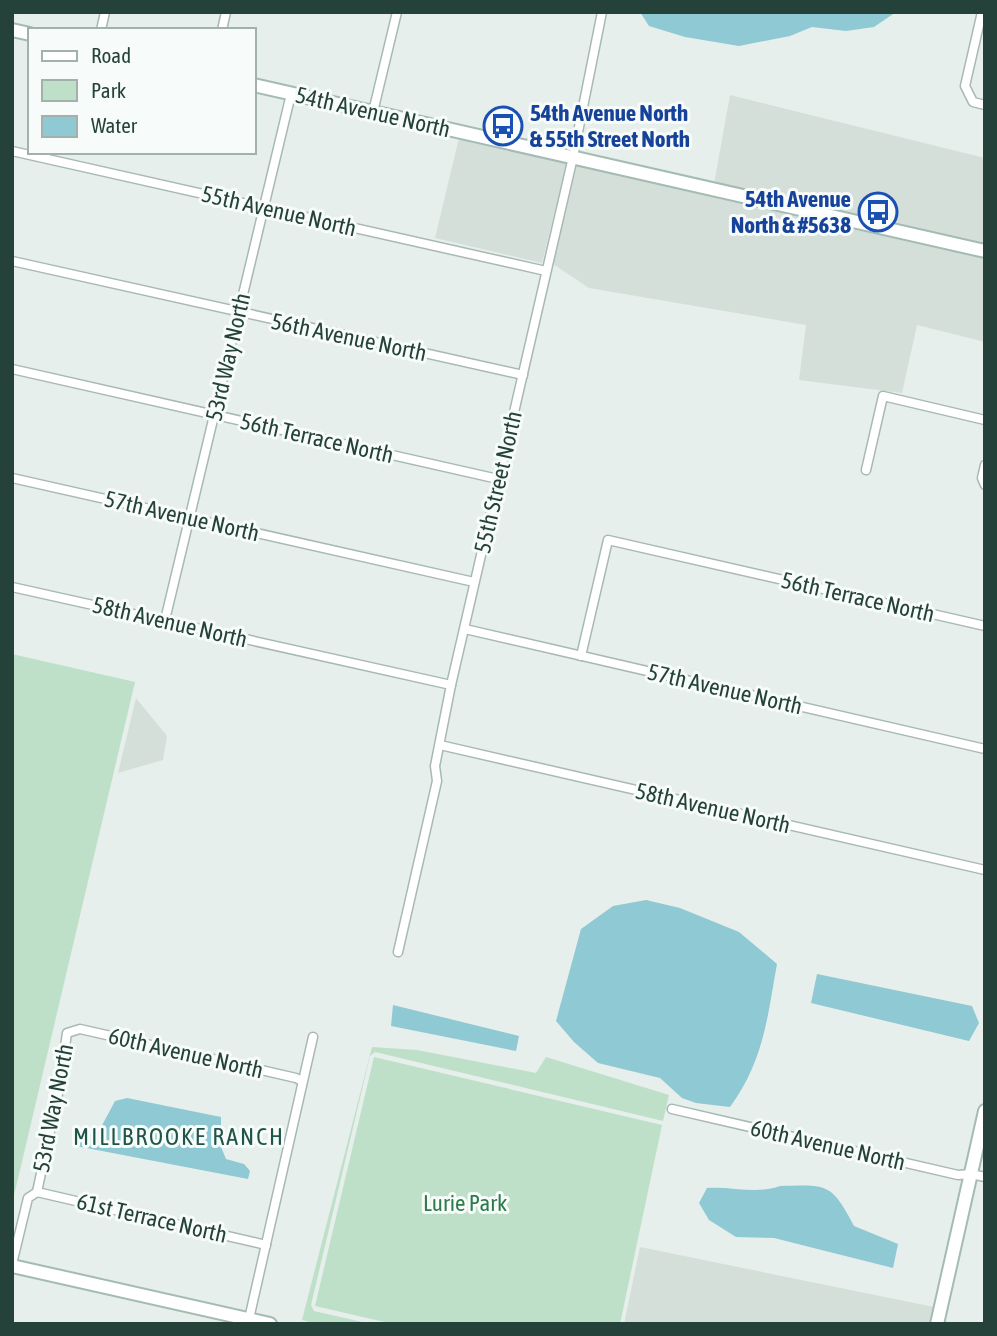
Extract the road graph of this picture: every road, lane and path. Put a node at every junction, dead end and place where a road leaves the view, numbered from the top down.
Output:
1 (397, 12) edge
2 (602, 12) edge
3 (982, 12) edge
4 (256, 85) edge
5 (291, 93) junction
6 (985, 105) edge
7 (373, 112) junction
8 (12, 151) edge
9 (573, 158) junction
10 (264, 208) junction
11 (985, 251) edge
12 (12, 261) edge
13 (546, 271) junction
14 (239, 313) junction
15 (12, 369) edge
16 (523, 375) junction
17 (215, 415) junction
18 (985, 420) edge
19 (985, 466) edge
20 (866, 470) dead end
21 (12, 478) edge
22 (498, 480) junction
23 (985, 485) edge
24 (189, 518) junction
25 (474, 582) junction
26 (12, 587) edge
27 (165, 620) junction
28 (985, 626) edge
29 (465, 629) junction
30 (581, 656) junction
31 (451, 685) junction
32 (440, 746) junction
33 (985, 749) edge
34 (985, 870) edge
35 (398, 952) dead end
36 (70, 1031) joint
37 (313, 1037) dead end
38 (302, 1082) junction
39 (672, 1109) dead end
40 (985, 1111) edge
41 (971, 1174) junction
42 (985, 1177) edge
43 (37, 1192) junction
44 (266, 1245) junction
45 (12, 1265) edge
46 (249, 1319) junction
47 (270, 1324) edge
48 (937, 1324) edge

1 - 7 street
2 - 9 street, 55th Street North
3 - 6 street
4 - 5 main road, 54th Avenue North
5 - 7 main road, 54th Avenue North
5 - 10 street, 53rd Way North
7 - 9 main road, 54th Avenue North
8 - 10 street, 55th Avenue North
9 - 11 main road, 54th Avenue North
9 - 13 street, 55th Street North
10 - 13 street, 55th Avenue North
10 - 14 street, 53rd Way North
12 - 14 street, 56th Avenue North
13 - 16 street, 55th Street North
14 - 16 street, 56th Avenue North
14 - 17 street, 53rd Way North
15 - 17 street, 56th Terrace North
16 - 22 street, 55th Street North
17 - 22 street, 56th Terrace North
17 - 24 street, 53rd Way North
18 - 20 street
19 - 23 street
21 - 24 street, 57th Avenue North
22 - 25 street, 55th Street North
24 - 25 street, 57th Avenue North
24 - 27 street, 53rd Way North
25 - 29 street, 55th Street North
26 - 27 street, 58th Avenue North
27 - 31 street, 58th Avenue North
28 - 30 street, 56th Terrace North
29 - 30 street, 57th Avenue North
29 - 31 street, 55th Street North
30 - 33 street, 57th Avenue North
31 - 32 street, 55th Street North
32 - 34 street, 58th Avenue North
32 - 35 street, 55th Street North
36 - 38 street, 60th Avenue North
36 - 43 street, 53rd Way North
37 - 38 street
38 - 44 street
39 - 41 street, 60th Avenue North
40 - 41 main road
41 - 42 street, 60th Avenue North
41 - 48 main road
43 - 44 street, 61st Terrace North
43 - 45 street, 53rd Way North
44 - 46 street
45 - 46 main road
46 - 47 main road

